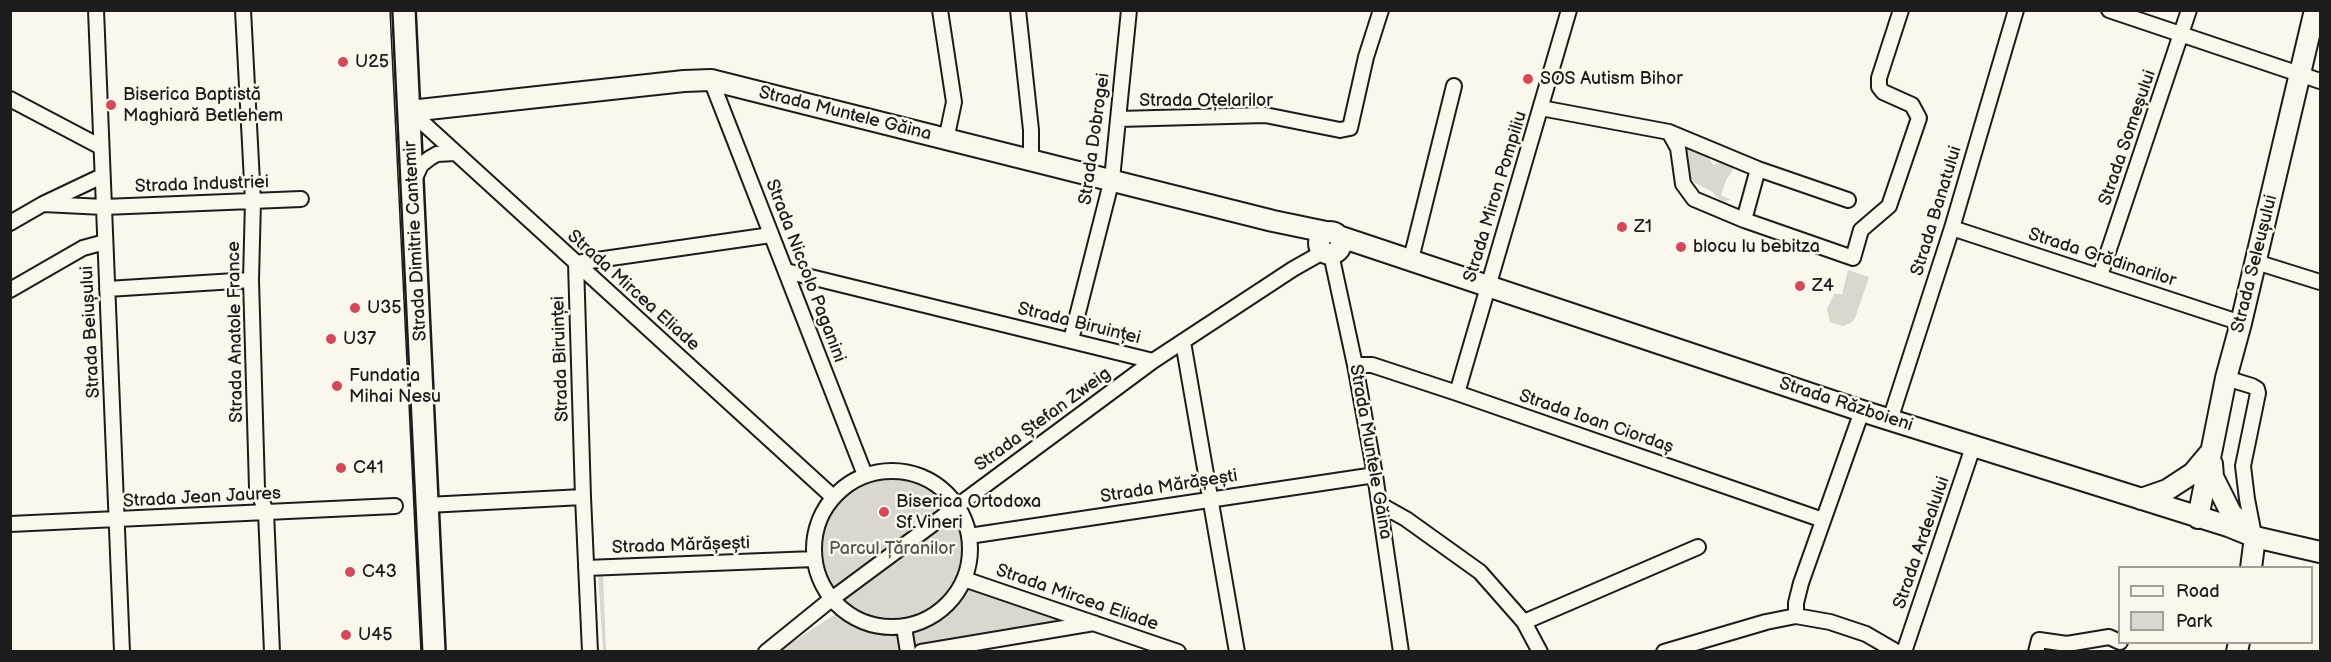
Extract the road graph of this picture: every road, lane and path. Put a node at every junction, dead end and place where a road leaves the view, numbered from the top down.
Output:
1 (96, 10) edge
2 (243, 10) edge
3 (404, 10) edge
4 (940, 10) edge
5 (1018, 10) edge
6 (1129, 10) edge
7 (1381, 10) edge
8 (1569, 10) edge
9 (2016, 10) edge
10 (2109, 10) edge
11 (2189, 10) edge
12 (2316, 10) edge
13 (1897, 11) edge
14 (2181, 36) junction
15 (2301, 76) junction
16 (711, 80) junction
17 (2320, 81) edge
18 (1454, 86) dead end
19 (10, 99) edge
20 (1541, 108) junction
21 (410, 111) junction
22 (1119, 119) junction
23 (1669, 132) junction
24 (946, 140) junction
25 (101, 147) junction
26 (455, 153) junction
27 (1031, 160) junction
28 (1758, 169) junction
29 (102, 176) junction
30 (1112, 179) junction
31 (413, 182) junction
32 (301, 199) dead end
33 (1848, 200) dead end
34 (253, 201) junction
35 (43, 204) junction
36 (104, 207) junction
37 (1744, 220) junction
38 (10, 223) edge
39 (1952, 228) junction
40 (771, 235) junction
41 (105, 242) junction
42 (1329, 245) junction
43 (1411, 259) junction
44 (2256, 262) junction
45 (576, 263) junction
46 (786, 271) junction
47 (2100, 276) junction
48 (251, 280) junction
49 (2320, 282) edge
50 (1488, 285) junction
51 (107, 289) junction
52 (10, 290) edge
53 (2241, 323) junction
54 (1071, 340) junction
55 (1183, 342) junction
56 (1152, 362) junction
57 (1355, 365) junction
58 (2226, 378) junction
59 (1457, 393) junction
60 (1862, 411) junction
61 (1890, 420) junction
62 (1973, 447) junction
63 (2211, 452) junction
64 (865, 475) junction
65 (1375, 475) junction
66 (583, 497) junction
67 (833, 497) junction
68 (1211, 498) junction
69 (2141, 499) junction
70 (427, 505) junction
71 (1380, 505) junction
72 (395, 506) dead end
73 (957, 506) junction
74 (266, 512) junction
75 (2199, 518) junction
76 (118, 520) junction
77 (1823, 520) junction
78 (10, 524) edge
79 (969, 536) junction
80 (2255, 537) junction
81 (1698, 547) dead end
82 (2320, 552) edge
83 (814, 559) junction
84 (2251, 566) edge
85 (585, 568) junction
86 (964, 579) junction
87 (831, 599) junction
88 (1796, 616) junction
89 (1096, 622) junction
90 (1524, 622) junction
91 (904, 627) junction
92 (2118, 641) edge
93 (122, 651) edge
94 (272, 651) edge
95 (434, 651) edge
96 (590, 651) edge
97 (766, 651) edge
98 (908, 651) edge
99 (921, 651) edge
100 (1178, 651) edge
101 (1237, 651) edge
102 (1401, 651) edge
103 (1540, 651) edge
104 (1664, 651) edge
105 (1897, 651) edge
106 (1904, 651) edge
107 (2036, 651) edge

1 - 25 street, Strada Beiușului
2 - 34 street, Strada Anatole France
3 - 21 main road, Strada Dimitrie Cantemir
4 - 24 street
5 - 27 street
6 - 22 street, Strada Dobrogei
7 - 22 street, Strada Oțelarilor
8 - 20 street, Strada Miron Pompiliu
9 - 39 street, Strada Banatului
10 - 14 street
11 - 14 street, Strada Someșului
12 - 15 street, Strada Seleușului
13 - 37 street
14 - 15 street
14 - 47 street, Strada Someșului
15 - 17 street
15 - 44 street, Strada Seleușului
16 - 21 street, Strada Muntele Găina
16 - 24 street, Strada Muntele Găina
16 - 40 street, Strada Niccolo Paganini
18 - 43 street
19 - 25 street
20 - 23 street
20 - 50 street, Strada Miron Pompiliu
21 - 26 street, Strada Mircea Eliade
21 - 31 main road, Strada Dimitrie Cantemir
22 - 30 street, Strada Dobrogei
23 - 28 street
23 - 37 street
24 - 27 street, Strada Muntele Găina
25 - 29 street, Strada Beiușului
26 - 31 street
26 - 45 street, Strada Mircea Eliade
27 - 30 street, Strada Muntele Găina
28 - 33 street
28 - 37 street
29 - 35 street
29 - 36 street, Strada Beiușului
30 - 42 street, Strada Muntele Găina
30 - 54 street, Strada Dobrogei
31 - 70 main road, Strada Dimitrie Cantemir
32 - 34 street, Strada Industriei
34 - 36 street, Strada Industriei
34 - 48 street, Strada Anatole France
35 - 36 street, Strada Industriei
35 - 38 street
36 - 41 street, Strada Beiușului
39 - 47 street, Strada Grădinarilor
39 - 61 street, Strada Banatului
40 - 45 street
40 - 46 street, Strada Niccolo Paganini
41 - 51 street, Strada Beiușului
41 - 52 street
42 - 43 street, Strada Războieni
42 - 55 street, Strada Ștefan Zweig
42 - 57 street, Strada Muntele Găina
43 - 50 street, Strada Războieni
44 - 49 street
44 - 53 street, Strada Seleușului
45 - 66 street, Strada Biruinței
45 - 67 street, Strada Mircea Eliade
46 - 54 street, Strada Biruinței
46 - 64 street, Strada Niccolo Paganini
47 - 53 street, Strada Grădinarilor
48 - 51 street
48 - 74 street, Strada Anatole France
50 - 59 street, Strada Miron Pompiliu
50 - 60 street, Strada Războieni
51 - 76 street, Strada Beiușului
53 - 58 street, Strada Seleușului
54 - 56 street, Strada Biruinței
55 - 56 street, Strada Ștefan Zweig
55 - 68 street
56 - 73 street, Strada Ștefan Zweig
57 - 59 street, Strada Ioan Ciordaș
57 - 65 street, Strada Muntele Găina
58 - 63 street, Strada Seleușului
58 - 80 street
59 - 77 street, Strada Ioan Ciordaș
60 - 61 street, Strada Războieni
60 - 77 street
61 - 62 street, Strada Războieni
62 - 69 street, Strada Războieni
62 - 106 street, Strada Ardealului
63 - 69 street
63 - 75 street, Strada Seleușului
63 - 80 street
64 - 67 street
64 - 73 street
65 - 68 street, Strada Mărășești
65 - 71 street, Strada Muntele Găina
66 - 70 street
66 - 85 street, Strada Biruinței
67 - 83 street
68 - 79 street, Strada Mărășești
68 - 101 street
69 - 75 street, Strada Războieni
70 - 95 main road, Strada Dimitrie Cantemir
71 - 90 street
71 - 102 street, Strada Muntele Găina
72 - 74 street, Strada Jean Jaures
73 - 79 street
73 - 87 street, Strada Ștefan Zweig
74 - 76 street, Strada Jean Jaures
74 - 94 street, Strada Anatole France
75 - 80 street, Strada Războieni
76 - 78 street, Strada Jean Jaures
76 - 93 street, Strada Beiușului
77 - 88 street
79 - 86 street
80 - 82 street, Strada Războieni
80 - 84 street
81 - 90 street
83 - 85 street, Strada Mărășești
83 - 87 street
85 - 96 street, Strada Biruinței
86 - 89 street, Strada Mircea Eliade
86 - 91 street
87 - 91 street
87 - 97 street, Strada Ștefan Zweig
88 - 104 street
88 - 105 street
89 - 99 street
89 - 100 street, Strada Mircea Eliade
90 - 103 street
91 - 98 street
92 - 107 street

